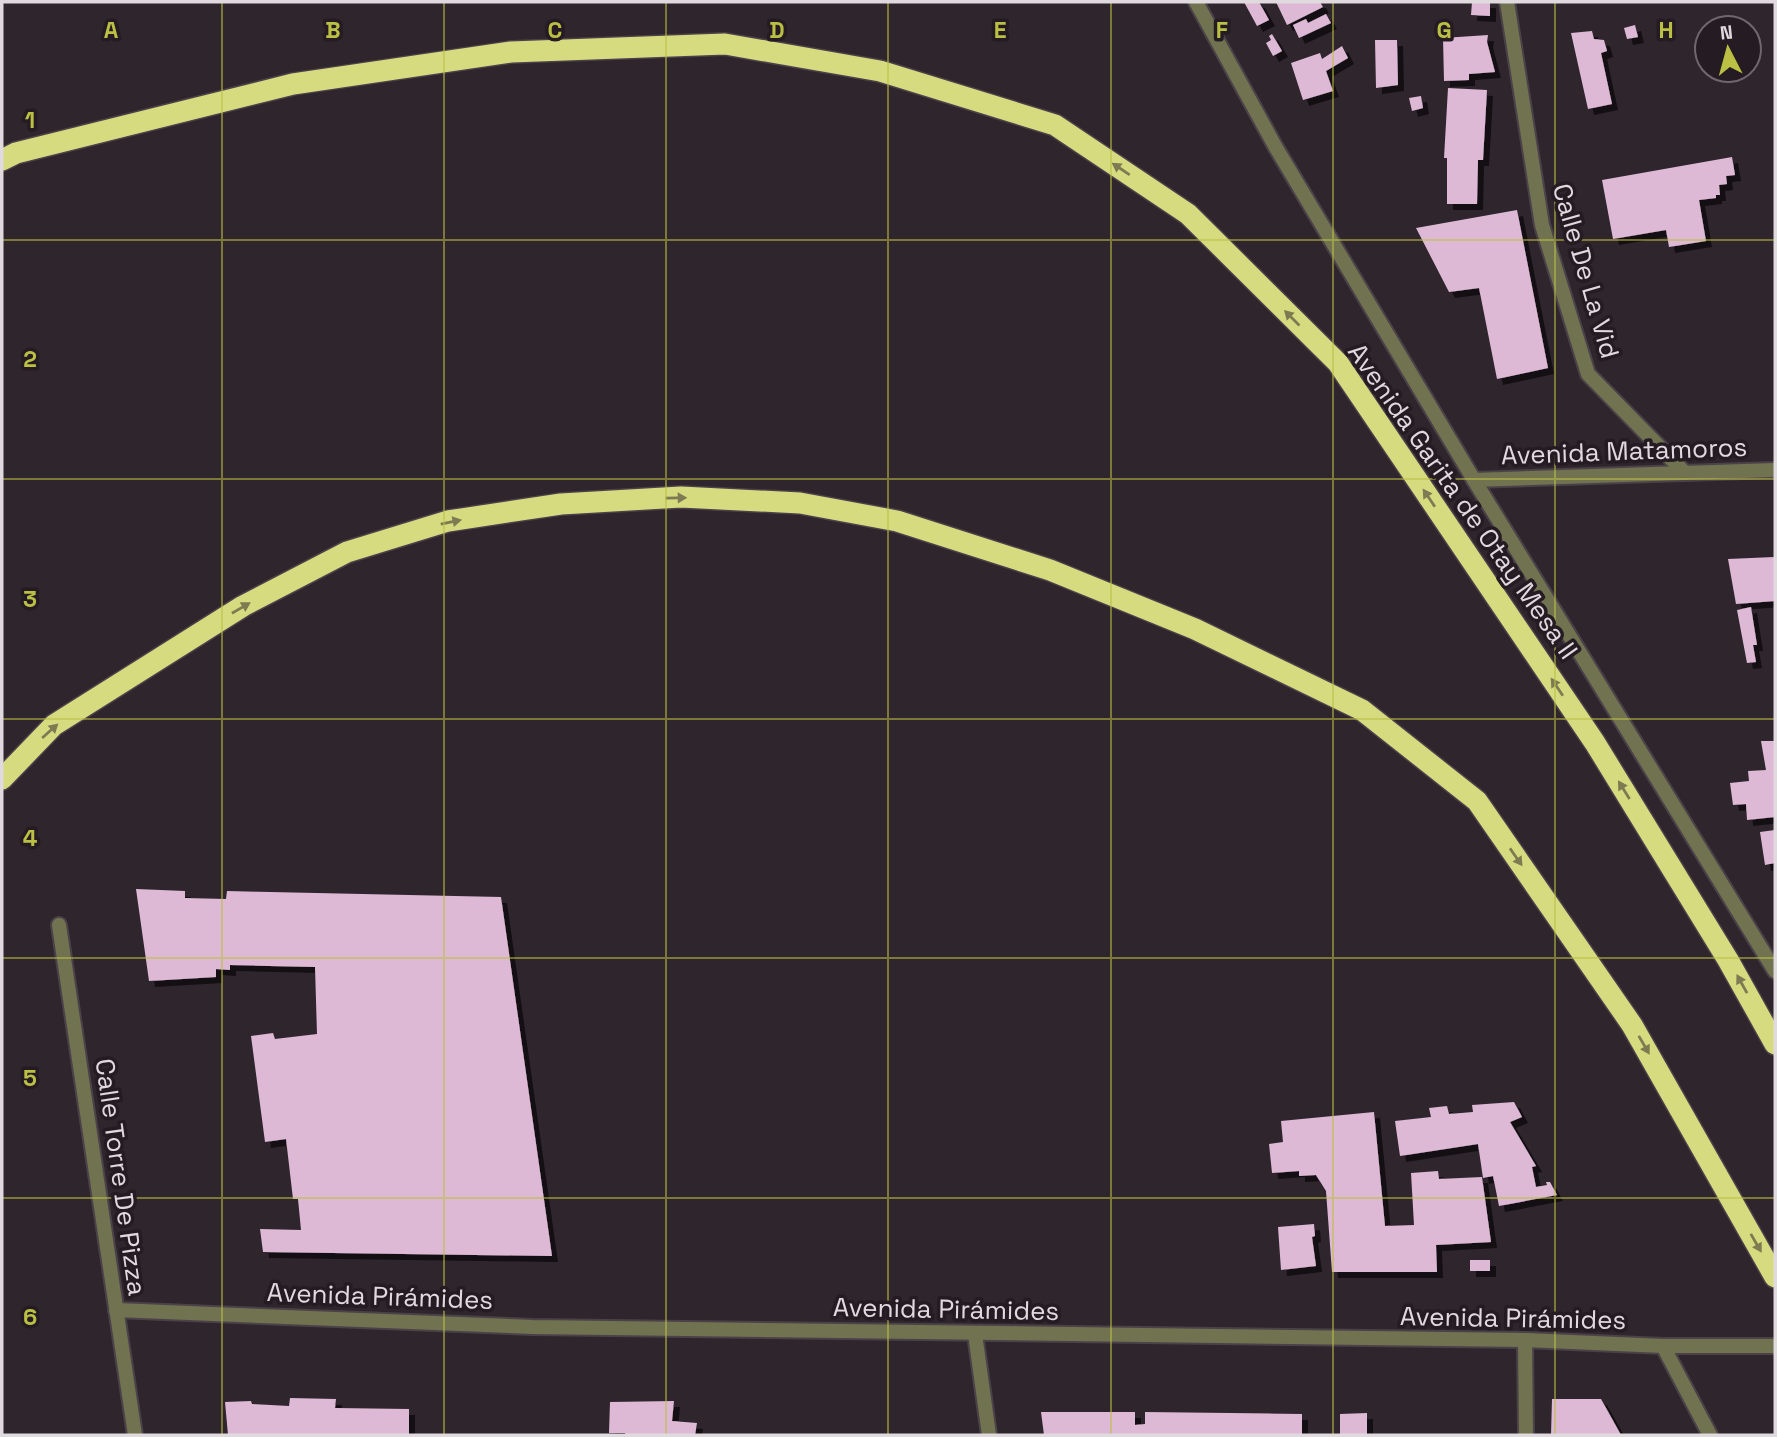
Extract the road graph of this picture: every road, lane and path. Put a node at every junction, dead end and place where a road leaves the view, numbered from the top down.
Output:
1 (1196, 2) edge
2 (1507, 2) edge
3 (2, 160) edge
4 (1775, 470) edge
5 (1685, 473) junction
6 (1474, 480) junction
7 (2, 779) edge
8 (59, 925) dead end
9 (1775, 971) edge
10 (1775, 1044) edge
11 (1775, 1277) edge
12 (116, 1310) junction
13 (975, 1334) junction
14 (1525, 1340) junction
15 (1663, 1346) junction
16 (1775, 1346) edge
17 (135, 1435) edge
18 (989, 1435) edge
19 (1526, 1435) edge
20 (1710, 1435) edge

1 - 6 street
2 - 5 street, Calle De La Vid
10 -> 3 highway, Avenida Garita de Otay Mesa II
4 - 5 street, Avenida Matamoros
5 - 6 street, Avenida Matamoros
6 - 9 street
7 -> 11 highway
8 - 12 street, Calle Torre De Pizza
12 - 13 street, Avenida Pirámides
12 - 17 street, Calle Torre De Pizza
13 - 14 street, Avenida Pirámides
13 - 18 street
14 - 15 street, Avenida Pirámides
14 - 19 street
15 - 16 street, Avenida Pirámides
15 - 20 street

